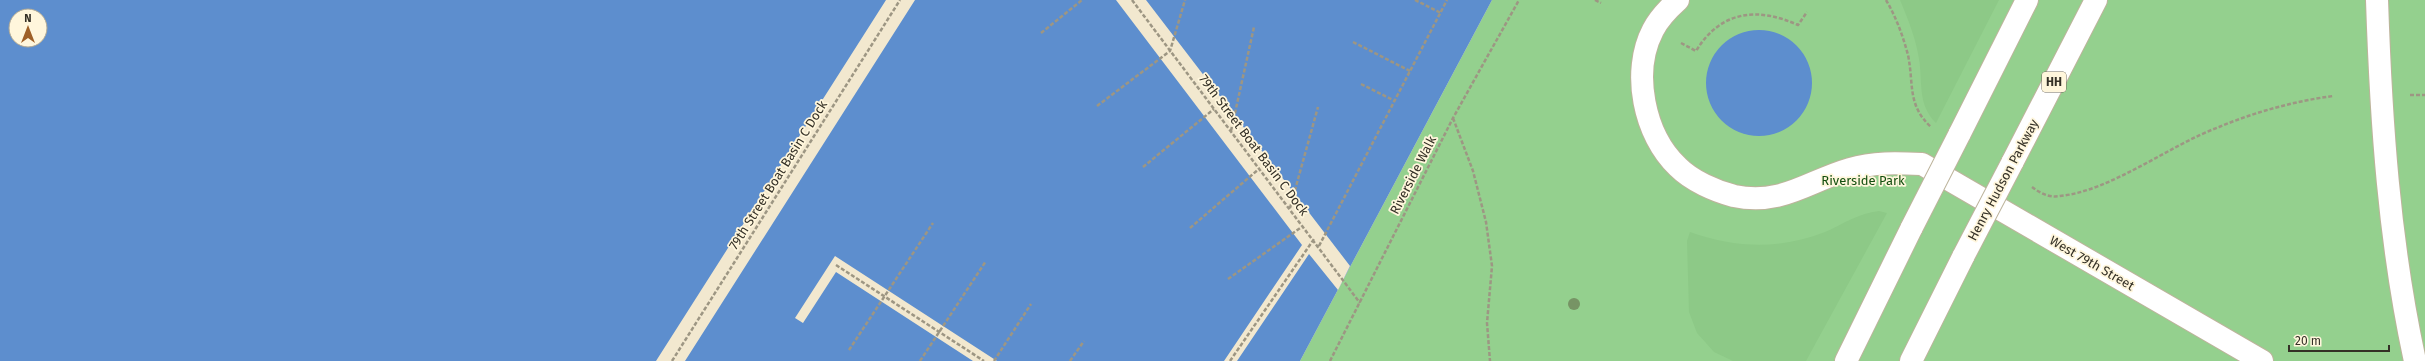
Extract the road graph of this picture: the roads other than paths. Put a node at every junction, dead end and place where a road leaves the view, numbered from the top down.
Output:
1 (1678, 0) edge
2 (2027, 0) edge
3 (2096, 0) edge
4 (2377, 0) edge
5 (1846, 361) edge
6 (1911, 361) edge
7 (2262, 361) edge
8 (2415, 361) edge

1 - 7 main road, West 79th Street
2 - 5 main road, bridge
3 - 6 main road, Henry Hudson Parkway / HH, bridge
4 - 8 main road

